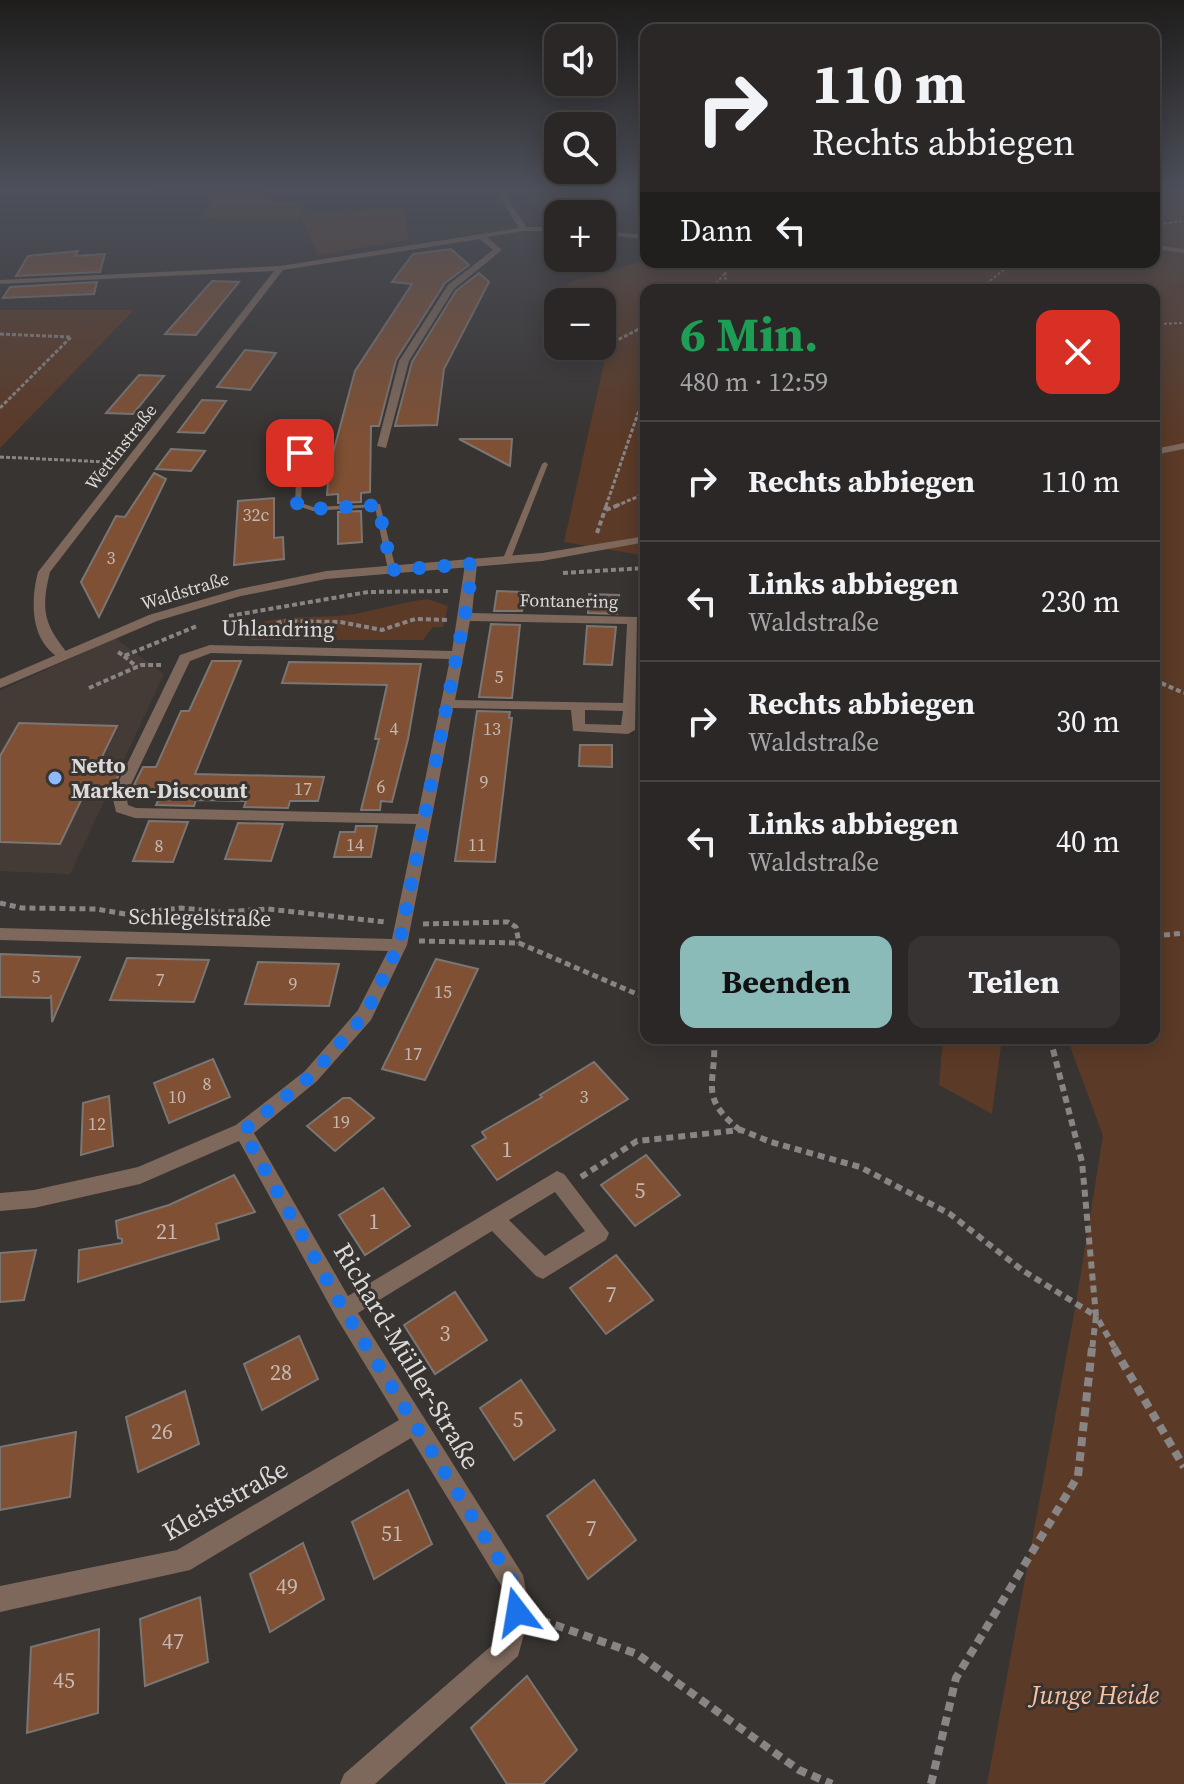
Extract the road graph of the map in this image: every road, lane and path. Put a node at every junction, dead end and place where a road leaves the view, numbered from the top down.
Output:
1 (195, 272) edge
2 (277, 272) edge
3 (470, 272) edge
4 (725, 273) joint
5 (0, 282) edge
6 (716, 284) edge
7 (726, 284) edge
8 (1184, 323) edge
9 (1160, 324) edge
10 (640, 328) edge
11 (0, 334) edge
12 (616, 344) edge
13 (0, 408) edge
14 (640, 408) edge
15 (382, 446) dead end
16 (1184, 446) edge
17 (1160, 451) edge
18 (300, 453) dead end
19 (0, 457) edge
20 (128, 463) junction
21 (545, 464) dead end
22 (640, 496) edge
23 (606, 510) junction
24 (640, 540) edge
25 (593, 548) junction
26 (506, 561) junction
27 (471, 564) junction
28 (640, 568) edge
29 (392, 570) junction
30 (556, 574) dead end
31 (469, 594) junction
32 (465, 617) junction
33 (215, 619) dead end
34 (203, 624) dead end
35 (110, 645) dead end
36 (210, 649) junction
37 (457, 655) junction
38 (64, 656) junction
39 (124, 656) junction
40 (162, 665) dead end
41 (137, 667) junction
42 (1160, 683) edge
43 (0, 684) edge
44 (89, 688) dead end
45 (1184, 693) edge
46 (446, 704) junction
47 (578, 706) junction
48 (630, 707) junction
49 (425, 819) junction
50 (0, 903) edge
51 (403, 922) junction
52 (1184, 933) edge
53 (0, 934) edge
54 (1160, 935) edge
55 (519, 943) junction
56 (399, 945) junction
57 (640, 995) edge
58 (715, 1044) edge
59 (1052, 1044) edge
60 (741, 1130) junction
61 (243, 1131) junction
62 (563, 1188) junction
63 (0, 1202) edge
64 (494, 1219) junction
65 (344, 1310) junction
66 (1096, 1316) junction
67 (415, 1423) junction
68 (1184, 1467) edge
69 (0, 1599) edge
70 (517, 1612) junction
71 (354, 1784) edge
72 (832, 1784) edge
73 (931, 1784) edge

1 - 5 street
2 - 20 street, Wettinstraße
3 - 15 street
4 - 6 path
4 - 7 path
8 - 9 path
10 - 12 path
11 - 13 path
14 - 23 path
16 - 17 street
18 - 29 lane
19 - 20 path
20 - 38 street, Wettinstraße
21 - 26 lane
22 - 23 path
23 - 25 path
24 - 25 street, Waldstraße
25 - 26 street, Waldstraße
26 - 27 street, Waldstraße
27 - 29 street, Waldstraße
27 - 31 street
28 - 30 path
29 - 38 street, Waldstraße
31 - 32 street
31 - 33 path
32 - 36 path
32 - 37 street
32 - 48 street, Fontanering
34 - 39 path
35 - 39 path
36 - 37 street, Uhlandring
36 - 49 street, Uhlandring
37 - 46 street
38 - 43 street, Waldstraße
39 - 41 path
40 - 41 path
41 - 44 path
42 - 45 path
46 - 47 street
46 - 49 street
47 - 48 street
47 - 48 street
49 - 51 street
50 - 51 path
51 - 55 path
51 - 56 street
52 - 54 path
53 - 56 street, Schlegelstraße
55 - 56 path
55 - 57 path
56 - 61 street
58 - 60 path
59 - 66 path
60 - 62 path
60 - 66 path
61 - 63 street
61 - 65 street, Richard-Müller-Straße
62 - 64 street
62 - 64 street
64 - 65 street
65 - 67 street, Richard-Müller-Straße
66 - 68 path
66 - 73 path
67 - 69 street, Kleiststraße
67 - 70 street, Richard-Müller-Straße
70 - 71 street
70 - 72 path

